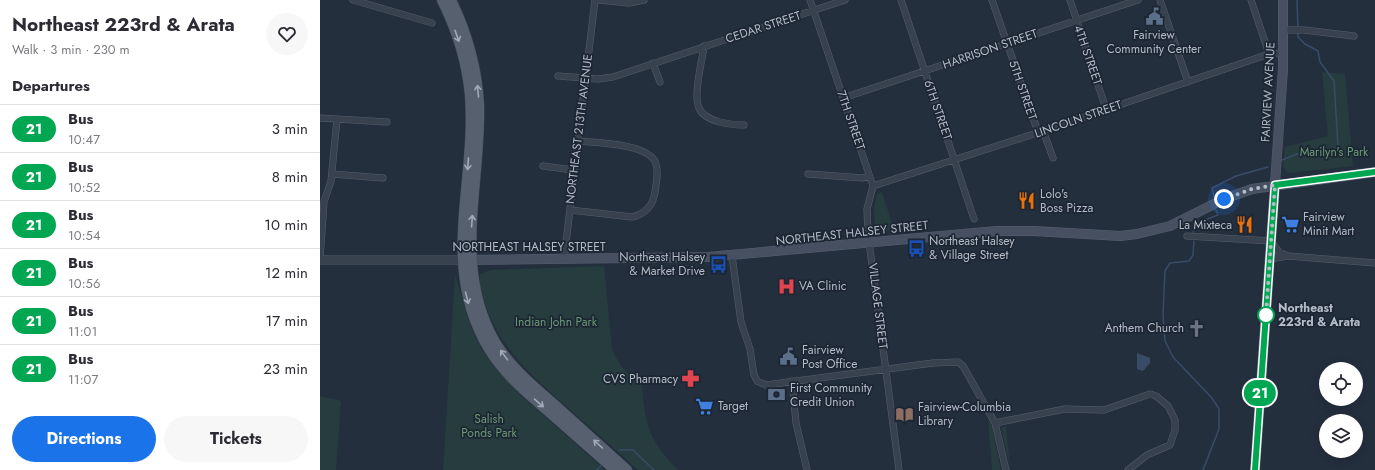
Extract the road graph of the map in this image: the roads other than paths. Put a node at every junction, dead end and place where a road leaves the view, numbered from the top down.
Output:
1 (353, 0) edge
2 (442, 0) edge
3 (451, 0) edge
4 (594, 0) edge
5 (599, 0) edge
6 (644, 0) edge
7 (810, 0) edge
8 (845, 0) edge
9 (901, 0) edge
10 (992, 0) edge
11 (1070, 0) edge
12 (1138, 0) edge
13 (1160, 0) edge
14 (1251, 0) edge
15 (1283, 0) edge
16 (814, 11) junction
17 (1076, 20) junction
18 (432, 23) dead end
19 (1283, 30) junction
20 (1354, 36) dead end
21 (1006, 44) junction
22 (704, 46) junction
23 (1284, 53) junction
24 (1269, 54) junction
25 (653, 63) junction
26 (925, 71) junction
27 (558, 76) dead end
28 (584, 79) junction
29 (660, 82) dead end
30 (1188, 82) junction
31 (843, 98) junction
32 (1106, 109) junction
33 (320, 118) edge
34 (337, 119) junction
35 (387, 122) dead end
36 (744, 125) dead end
37 (1040, 132) junction
38 (576, 141) junction
39 (1053, 158) dead end
40 (955, 159) junction
41 (543, 166) dead end
42 (573, 170) junction
43 (1375, 172) edge
44 (332, 174) junction
45 (808, 174) dead end
46 (869, 176) junction
47 (383, 178) dead end
48 (1275, 185) junction
49 (872, 186) junction
50 (570, 210) junction
51 (974, 220) dead end
52 (1187, 236) dead end
53 (1271, 241) junction
54 (870, 243) junction
55 (732, 256) junction
56 (1288, 256) junction
57 (320, 259) edge
58 (564, 259) junction
59 (1270, 259) junction
60 (466, 260) junction
61 (1375, 263) edge
62 (886, 369) junction
63 (792, 381) junction
64 (995, 423) junction
65 (614, 470) edge
66 (627, 470) edge
67 (807, 470) edge
68 (899, 470) edge
69 (1006, 470) edge
70 (1128, 470) edge
71 (1255, 470) edge

1 - 18 street
2 -> 60 main road
60 -> 3 main road
4 - 28 street, NORTHEAST 213TH AVENUE
5 - 6 street
7 - 16 street, 7TH STREET
8 - 16 street, CEDAR STREET
9 - 26 street, 6TH STREET
10 - 21 street, 5TH STREET
11 - 17 street, 4TH STREET
12 - 17 street, HARRISON STREET
13 - 30 street
14 - 24 street
15 - 19 main road, FAIRVIEW AVENUE
16 - 22 street, CEDAR STREET
16 - 31 street, 7TH STREET
17 - 21 street, HARRISON STREET
17 - 32 street, 4TH STREET
19 - 20 street
19 - 23 main road, FAIRVIEW AVENUE
21 - 26 street, HARRISON STREET
21 - 37 street, 5TH STREET
22 - 25 street, CEDAR STREET
22 - 36 street
23 - 24 street, LINCOLN STREET
23 - 48 main road, FAIRVIEW AVENUE
24 - 30 street, LINCOLN STREET
25 - 28 street, CEDAR STREET
25 - 29 street
26 - 31 street, HARRISON STREET
26 - 40 street, 6TH STREET
27 - 28 street, CEDAR STREET
28 - 38 street, NORTHEAST 213TH AVENUE
30 - 32 street, LINCOLN STREET
31 - 46 street, 7TH STREET
32 - 37 street, LINCOLN STREET
33 - 34 street
34 - 35 street
34 - 44 street
37 - 39 street, 5TH STREET
37 - 40 street, LINCOLN STREET
38 - 42 street, NORTHEAST 213TH AVENUE
38 - 50 street
40 - 49 street, LINCOLN STREET
40 - 51 street, 6TH STREET
41 - 42 street
42 - 50 street, NORTHEAST 213TH AVENUE
43 - 48 main road, NORTHEAST HALSEY STREET
44 - 47 street
44 - 57 street
45 - 46 street
46 - 49 street, 7TH STREET
48 - 53 main road, FAIRVIEW AVENUE
48 - 54 main road, NORTHEAST HALSEY STREET
49 - 54 street, 7TH STREET
50 - 58 street, NORTHEAST 213TH AVENUE
52 - 53 street
53 - 56 street
53 - 59 main road, FAIRVIEW AVENUE
54 - 55 main road, NORTHEAST HALSEY STREET
54 - 62 street, VILLAGE STREET
55 - 58 main road, NORTHEAST HALSEY STREET
55 - 63 street
56 - 59 street
56 - 61 street
57 - 60 street, NORTHEAST HALSEY STREET
58 - 60 main road, NORTHEAST HALSEY STREET
59 - 71 main road, FAIRVIEW AVENUE
60 -> 65 main road
66 -> 60 main road
62 - 63 street
62 - 64 street
62 - 68 street, VILLAGE STREET
63 - 67 street
64 - 69 street
64 - 70 street

